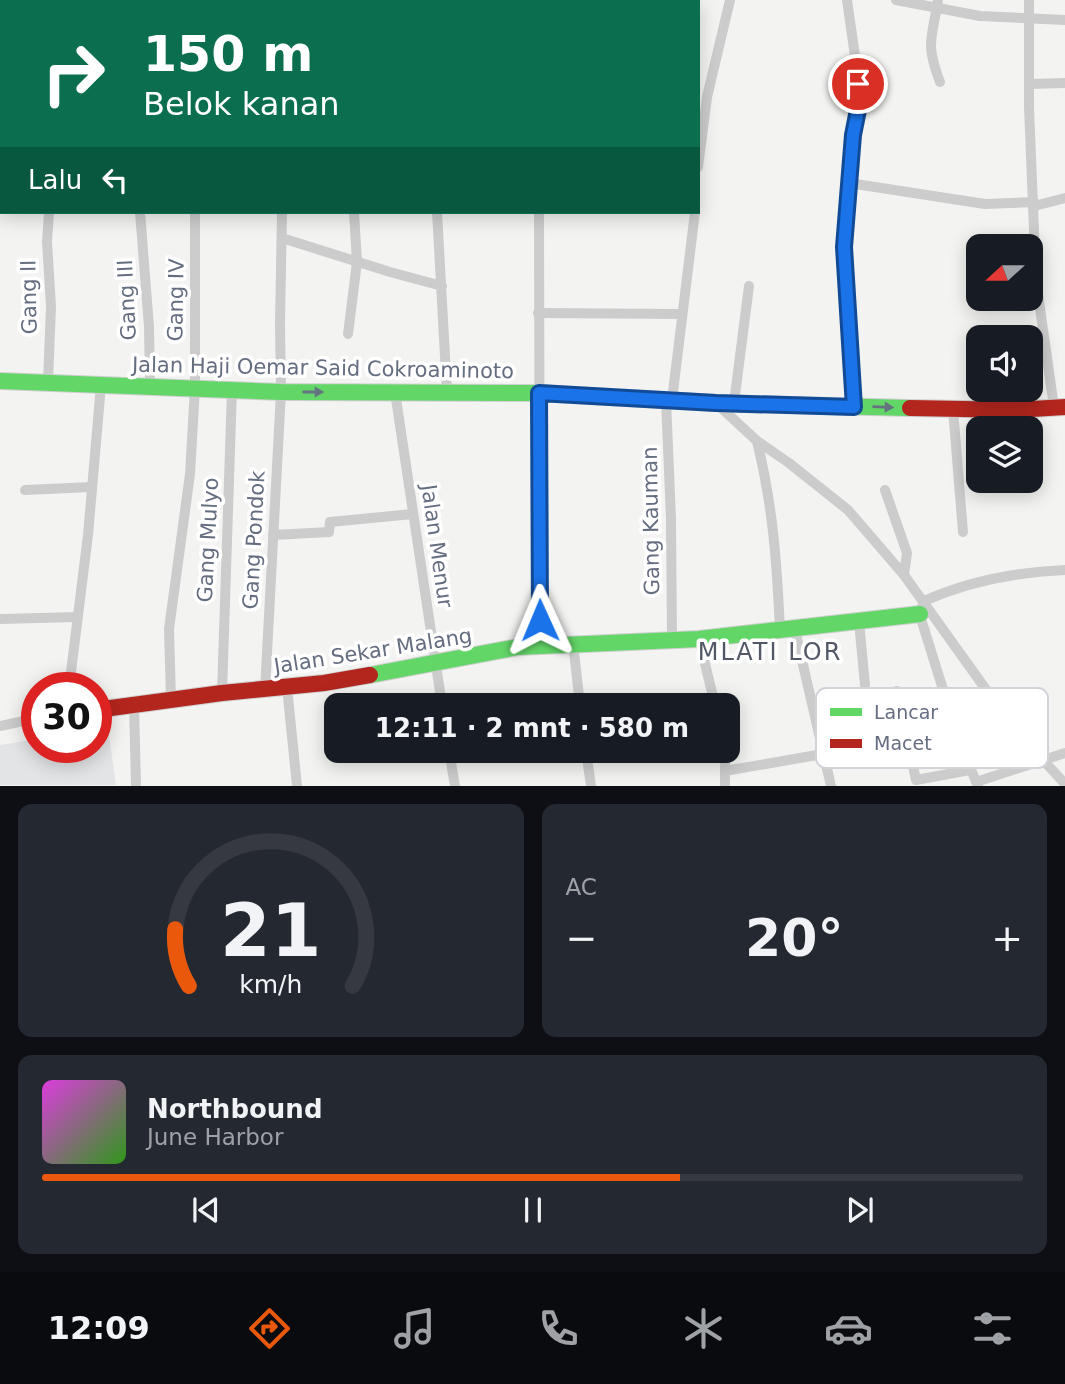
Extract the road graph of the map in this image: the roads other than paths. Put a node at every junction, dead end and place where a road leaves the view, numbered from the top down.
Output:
1 (730, 0) edge
2 (847, 0) edge
3 (896, 0) edge
4 (1029, 0) edge
5 (937, 4) edge
6 (1029, 18) junction
7 (1065, 20) edge
8 (940, 82) dead end
9 (1065, 83) edge
10 (1029, 84) junction
11 (700, 151) edge
12 (849, 183) junction
13 (1065, 198) edge
14 (1034, 204) junction
15 (49, 214) edge
16 (140, 214) edge
17 (195, 214) edge
18 (282, 214) edge
19 (354, 214) edge
20 (437, 214) edge
21 (539, 214) edge
22 (695, 214) edge
23 (282, 238) junction
24 (357, 262) junction
25 (442, 286) junction
26 (749, 286) dead end
27 (538, 313) junction
28 (681, 314) junction
29 (348, 334) dead end
30 (0, 381) edge
31 (48, 382) junction
32 (101, 385) junction
33 (150, 386) junction
34 (195, 388) junction
35 (232, 389) junction
36 (281, 392) junction
37 (395, 392) junction
38 (447, 392) junction
39 (539, 393) junction
40 (669, 400) junction
41 (716, 403) junction
42 (734, 403) junction
43 (854, 407) junction
44 (1059, 407) edge
45 (953, 409) junction
46 (757, 441) junction
47 (92, 487) junction
48 (25, 490) dead end
49 (885, 490) dead end
50 (413, 514) junction
51 (963, 531) dead end
52 (273, 535) junction
53 (1065, 570) edge
54 (904, 575) junction
55 (922, 607) junction
56 (77, 617) junction
57 (0, 619) edge
58 (859, 622) junction
59 (788, 630) junction
60 (699, 639) junction
61 (672, 641) junction
62 (573, 643) junction
63 (540, 645) junction
64 (435, 664) junction
65 (71, 672) edge
66 (865, 685) dead end
67 (287, 687) junction
68 (946, 688) edge
69 (985, 688) edge
70 (265, 690) junction
71 (222, 693) junction
72 (440, 693) edge
73 (579, 693) edge
74 (712, 693) edge
75 (171, 700) junction
76 (134, 705) junction
77 (112, 708) edge
78 (21, 721) edge
79 (0, 726) edge
80 (816, 729) edge
81 (1065, 754) edge
82 (816, 755) edge
83 (1048, 760) edge
84 (451, 763) edge
85 (588, 763) edge
86 (725, 763) edge
87 (1048, 765) edge
88 (826, 768) edge
89 (911, 768) edge
90 (1024, 768) edge
91 (970, 770) joint
92 (725, 771) junction
93 (977, 784) edge
94 (1065, 784) edge
95 (455, 785) edge
96 (136, 786) edge
97 (296, 786) edge
98 (591, 786) edge
99 (725, 786) edge
100 (831, 786) edge

1 - 11 street
2 - 12 street
3 - 5 street
4 - 6 street
5 - 6 street
5 - 8 street
6 - 7 street
6 - 10 street
9 - 10 street
10 - 14 street
12 - 14 street
12 - 43 street
13 - 14 street
14 - 44 street
15 - 31 street, Gang II
16 - 33 street, Gang III
17 - 34 street, Gang IV
18 - 23 street, Gang Pondok
19 - 24 street
20 - 25 street
21 - 27 street
22 - 28 street, Gang Kauman
23 - 24 street
23 - 36 street, Gang Pondok
24 - 25 street
24 - 29 street
25 - 38 street
26 - 42 street
27 - 28 street
27 - 39 street
28 - 40 street, Gang Kauman
30 - 31 main road, Jalan Haji Oemar Said Cokroaminoto
31 - 32 main road, Jalan Haji Oemar Said Cokroaminoto
32 - 33 main road, Jalan Haji Oemar Said Cokroaminoto
32 - 47 street
33 - 34 main road, Jalan Haji Oemar Said Cokroaminoto
34 - 35 main road, Jalan Haji Oemar Said Cokroaminoto
34 - 75 street, Gang IV
35 - 36 main road, Jalan Haji Oemar Said Cokroaminoto
35 - 71 street, Gang Mulyo
36 -> 37 main road, Jalan Haji Oemar Said Cokroaminoto
36 - 52 street, Gang Pondok
37 - 38 main road, Jalan Haji Oemar Said Cokroaminoto
37 - 50 street, Jalan Menur
38 - 39 main road, Jalan Haji Oemar Said Cokroaminoto
39 - 40 main road, Jalan Haji Oemar Said Cokroaminoto
39 - 63 street
40 - 41 main road, Jalan Haji Oemar Said Cokroaminoto
40 - 61 street, Gang Kauman
41 - 42 main road, Jalan Haji Oemar Said Cokroaminoto
41 - 46 street
42 - 43 main road, Jalan Haji Oemar Said Cokroaminoto
43 -> 45 main road, Jalan Haji Oemar Said Cokroaminoto
44 - 45 main road, Jalan Haji Oemar Said Cokroaminoto
45 - 51 street
46 - 54 street
46 - 59 street
47 - 48 street
47 - 56 street
49 - 54 street
50 - 52 street
50 - 64 street, Jalan Menur
52 - 70 street, Gang Pondok
53 - 55 street
54 - 55 street
55 - 58 main road, Jalan Sekar Malang
55 - 68 street
55 - 69 street
56 - 57 street
56 - 65 street
58 - 59 main road, Jalan Sekar Malang
58 - 66 street
59 - 60 main road, Jalan Sekar Malang
59 - 80 street
60 - 61 main road, Jalan Sekar Malang
60 - 74 street
61 - 62 main road, Jalan Sekar Malang
62 - 63 main road, Jalan Sekar Malang
62 - 73 street
63 - 64 main road, Jalan Sekar Malang
64 - 67 main road, Jalan Sekar Malang
64 - 72 street, Jalan Menur
67 - 70 main road, Jalan Sekar Malang
67 - 97 street
70 - 71 main road, Jalan Sekar Malang
71 - 75 main road, Jalan Sekar Malang
75 - 76 main road, Jalan Sekar Malang
76 - 77 main road, Jalan Sekar Malang
76 - 96 street
78 - 79 street
81 - 83 street
82 - 92 street
84 - 95 street
85 - 98 street
86 - 92 street
87 - 94 street
88 - 100 street
89 - 91 street
90 - 93 street
91 - 93 street
92 - 99 street

